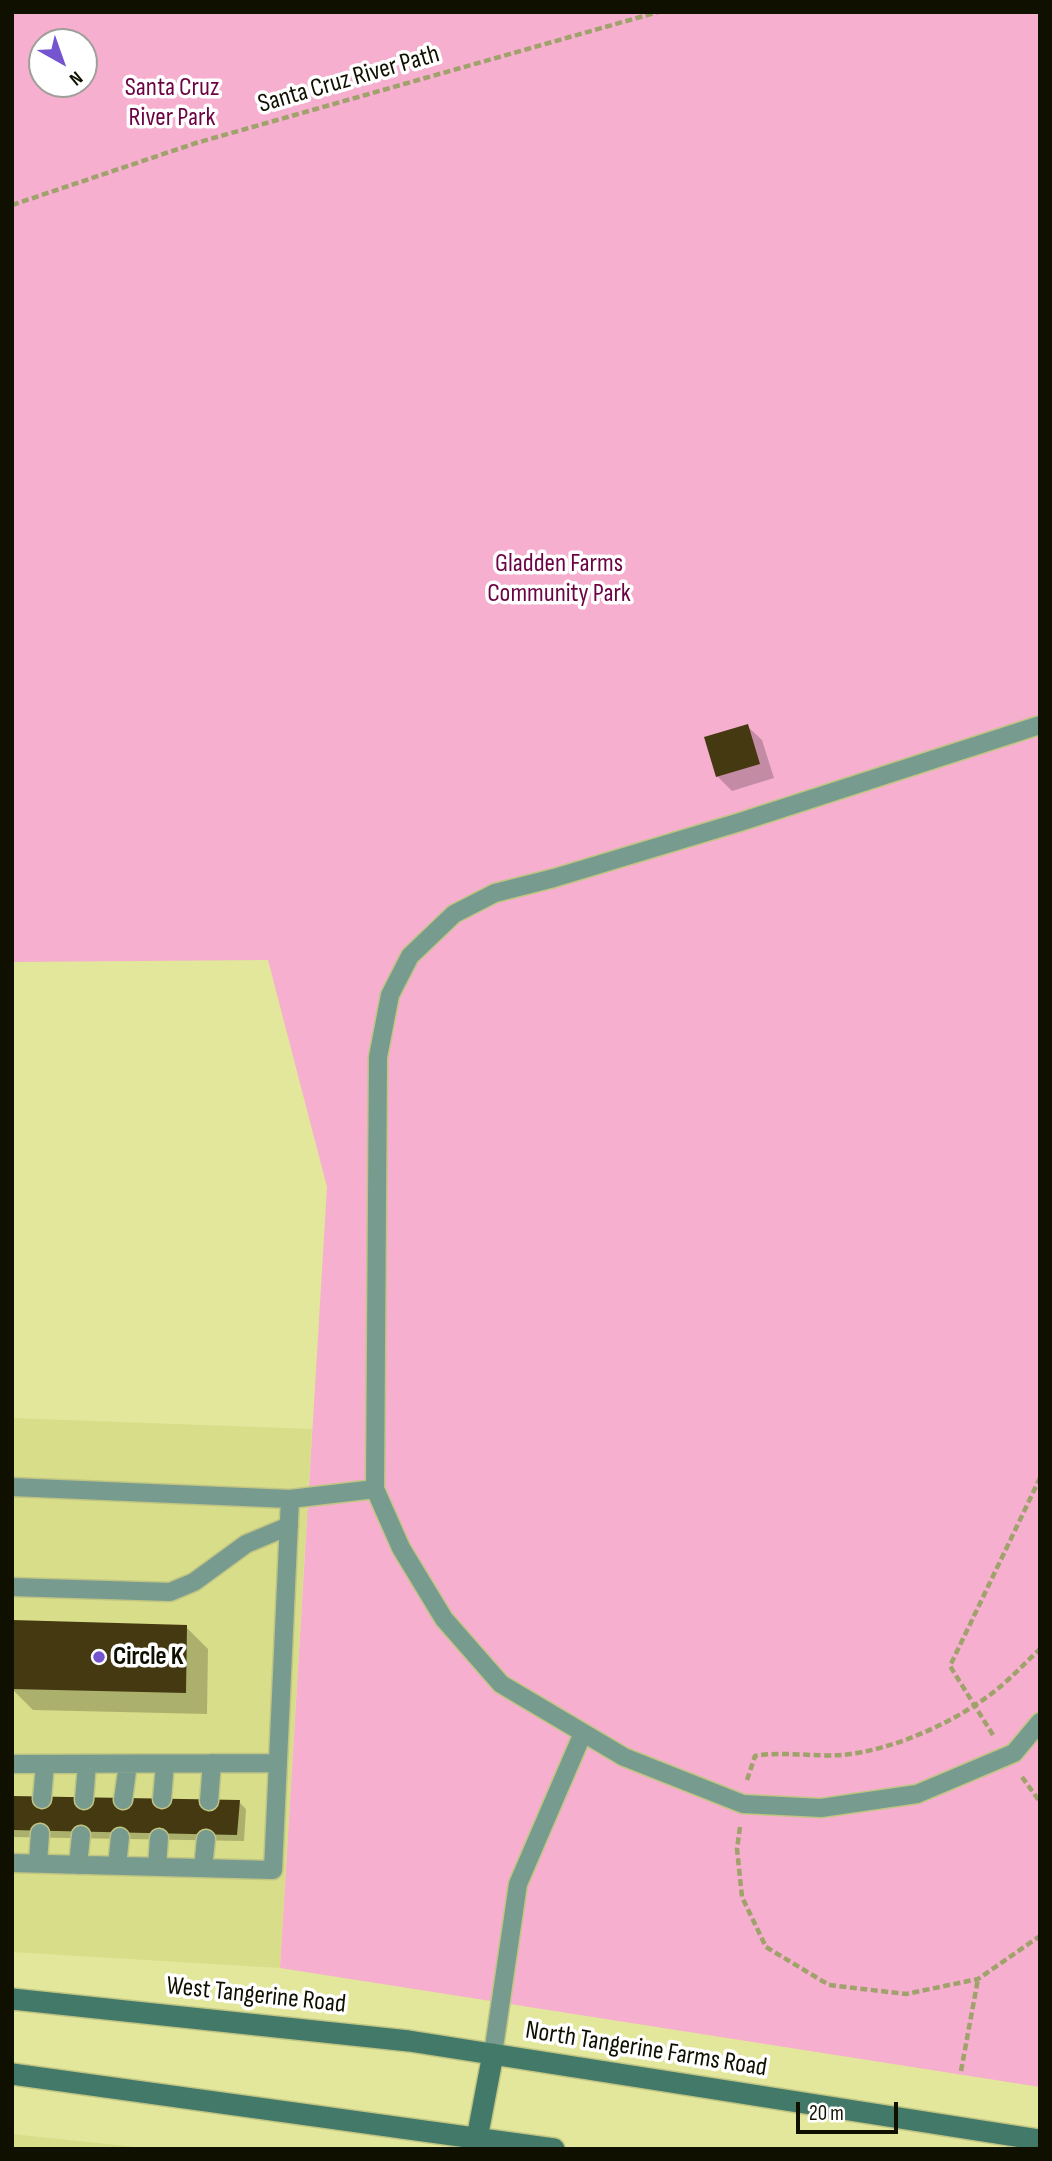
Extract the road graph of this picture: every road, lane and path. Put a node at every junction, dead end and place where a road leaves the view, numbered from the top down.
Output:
1 (658, 12) edge
2 (12, 205) edge
3 (1040, 724) edge
4 (1040, 1478) edge
5 (12, 1488) edge
6 (375, 1489) junction
7 (290, 1499) junction
8 (289, 1526) junction
9 (12, 1587) edge
10 (1040, 1648) edge
11 (974, 1705) junction
12 (1040, 1722) edge
13 (583, 1733) junction
14 (1006, 1756) junction
15 (212, 1763) junction
16 (278, 1763) junction
17 (12, 1764) edge
18 (45, 1764) junction
19 (87, 1764) junction
20 (128, 1764) junction
21 (165, 1764) junction
22 (42, 1799) dead end
23 (162, 1799) dead end
24 (84, 1800) dead end
25 (124, 1800) dead end
26 (209, 1801) dead end
27 (1040, 1802) edge
28 (743, 1804) junction
29 (40, 1833) dead end
30 (81, 1835) dead end
31 (120, 1837) dead end
32 (159, 1838) dead end
33 (205, 1839) dead end
34 (12, 1863) edge
35 (38, 1863) junction
36 (78, 1865) junction
37 (117, 1866) junction
38 (157, 1867) junction
39 (203, 1868) junction
40 (1040, 1936) edge
41 (978, 1979) junction
42 (12, 1999) edge
43 (493, 2054) junction
44 (961, 2071) dead end
45 (12, 2074) edge
46 (1040, 2140) edge
47 (476, 2143) edge
48 (554, 2149) edge

1 - 2 path, Santa Cruz River Path
3 - 6 lane
4 - 11 path
5 - 7 lane
6 - 7 lane
6 - 13 lane
7 - 8 lane
8 - 9 lane
8 - 16 lane
10 - 11 path
11 - 14 path
11 - 28 path
12 - 14 lane
13 - 28 lane
13 - 43 lane
14 - 27 path
14 - 28 lane
15 - 16 lane
15 - 21 lane
15 - 26 lane
16 - 39 lane
17 - 18 lane
18 - 19 lane
18 - 22 lane
19 - 20 lane
19 - 24 lane
20 - 21 lane
20 - 25 lane
21 - 23 lane
28 - 41 path
29 - 35 lane
30 - 36 lane
31 - 37 lane
32 - 38 lane
33 - 39 lane
34 - 35 lane
35 - 36 lane
36 - 37 lane
37 - 38 lane
38 - 39 lane
40 - 41 path
41 - 44 path
42 - 43 main road, West Tangerine Road
43 - 46 main road, North Tangerine Farms Road
43 - 47 main road
45 - 47 main road
47 - 48 main road

